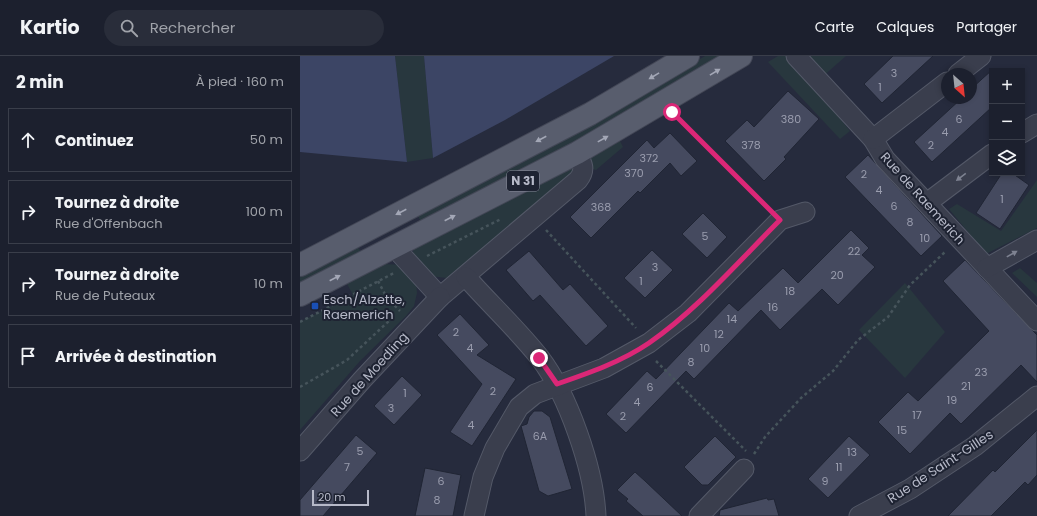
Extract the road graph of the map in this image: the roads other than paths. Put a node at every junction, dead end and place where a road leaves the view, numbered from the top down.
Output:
1 (688, 56) edge
2 (741, 56) edge
3 (796, 56) edge
4 (981, 56) edge
5 (966, 68) edge
6 (941, 87) edge
7 (1037, 124) edge
8 (1025, 132) edge
9 (873, 139) junction
10 (577, 153) junction
11 (989, 156) edge
12 (927, 203) junction
13 (805, 212) dead end
14 (1037, 240) edge
15 (394, 247) junction
16 (300, 265) edge
17 (987, 268) junction
18 (466, 277) junction
19 (300, 296) edge
20 (440, 297) junction
21 (1037, 321) edge
22 (557, 384) junction
23 (1037, 396) edge
24 (300, 451) edge
25 (748, 463) road end
26 (474, 516) edge
27 (596, 516) edge
28 (699, 516) edge
29 (859, 516) edge

1 -> 16 main road, N 31
10 -> 2 main road, N 31
3 - 9 street, Rue de Raemerich
4 - 5 street
6 - 9 street
7 - 8 street
9 - 12 street, Rue de Raemerich
15 -> 10 main road, N 31
10 - 18 street, Rue de Moedling
11 -> 12 street
12 - 17 street, Rue de Raemerich
13 - 22 street
17 -> 14 street
19 -> 15 main road, N 31
15 - 20 street
17 - 21 street, Rue de Raemerich
18 - 20 street, Rue de Moedling
18 - 22 street
20 - 24 street, Rue de Moedling
22 - 26 street
22 - 27 street
23 - 29 street, Rue de Saint-Gilles
25 - 28 street

